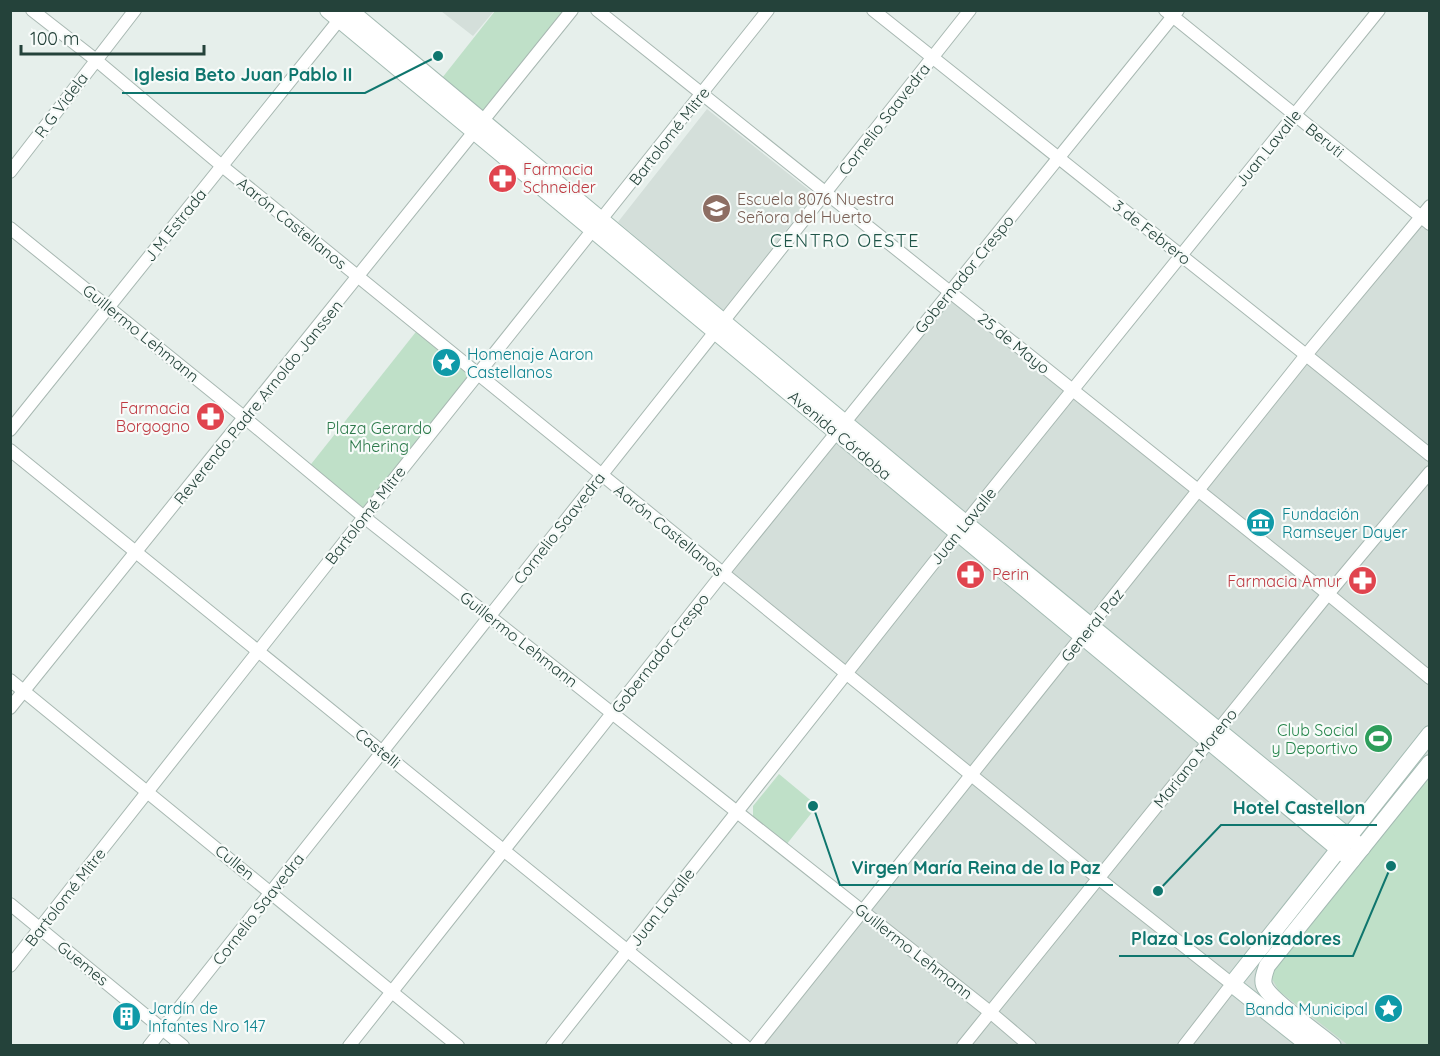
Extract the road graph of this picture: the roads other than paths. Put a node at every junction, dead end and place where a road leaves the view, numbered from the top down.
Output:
1 (32, 10) edge
2 (135, 10) edge
3 (572, 10) edge
4 (597, 10) edge
5 (768, 10) edge
6 (873, 10) edge
7 (970, 10) edge
8 (1379, 10) edge
9 (1172, 13) edge
10 (339, 14) edge
11 (932, 58) junction
12 (96, 60) junction
13 (701, 94) junction
14 (1294, 115) junction
15 (479, 127) junction
16 (1058, 158) junction
17 (222, 166) junction
18 (10, 172) edge
19 (825, 193) junction
20 (1430, 206) edge
21 (1425, 221) edge
22 (598, 225) junction
23 (10, 228) edge
24 (1181, 256) junction
25 (358, 277) junction
26 (949, 292) junction
27 (109, 307) junction
28 (720, 327) junction
29 (1306, 355) junction
30 (478, 374) junction
31 (1073, 391) junction
32 (245, 418) junction
33 (841, 428) junction
34 (10, 430) edge
35 (10, 450) edge
36 (1430, 455) edge
37 (1430, 472) edge
38 (601, 475) junction
39 (1198, 491) junction
40 (364, 517) junction
41 (962, 528) junction
42 (137, 552) junction
43 (723, 573) junction
44 (1328, 594) junction
45 (489, 616) junction
46 (1087, 631) junction
47 (259, 651) junction
48 (847, 674) junction
49 (1430, 678) edge
50 (10, 680) edge
51 (24, 691) junction
52 (10, 708) edge
53 (612, 713) junction
54 (1430, 734) edge
55 (1214, 735) junction
56 (382, 751) junction
57 (1430, 763) edge
58 (971, 775) junction
59 (148, 791) junction
60 (738, 812) junction
61 (1344, 842) junction
62 (504, 850) junction
63 (1357, 854) junction
64 (1098, 878) junction
65 (271, 892) junction
66 (10, 904) edge
67 (862, 910) junction
68 (41, 929) junction
69 (628, 950) junction
70 (10, 966) edge
71 (1232, 984) junction
72 (392, 991) junction
73 (990, 1012) junction
74 (163, 1029) junction
75 (149, 1046) edge
76 (183, 1046) edge
77 (349, 1046) edge
78 (458, 1046) edge
79 (552, 1046) edge
80 (745, 1046) edge
81 (755, 1046) edge
82 (963, 1046) edge
83 (1030, 1046) edge
84 (1184, 1046) edge
85 (1310, 1046) edge
86 (1333, 1046) edge

1 - 12 street, Aarón Castellanos
2 - 12 street, R G Videla
3 - 15 street, Reverendo Padre Arnoldo Janssen
4 - 13 street, 25 de Mayo
5 - 13 street, Bartolomé Mitre
6 - 11 street, 3 de Febrero
7 - 11 street, Cornelio Saavedra
8 - 14 street, Juan Lavalle
9 - 14 street, Beruti
9 - 16 street, Gobernador Crespo
10 - 15 main road, Avenida Córdoba
10 - 17 street, J M Estrada
11 - 16 street, 3 de Febrero
11 - 19 street, Cornelio Saavedra
12 - 17 street, Aarón Castellanos
12 - 18 street, R G Videla
13 - 19 street, 25 de Mayo
13 - 22 street, Bartolomé Mitre
14 - 21 street, Beruti
14 - 24 street, Juan Lavalle
15 - 22 main road, Avenida Córdoba
15 - 25 street, Reverendo Padre Arnoldo Janssen
16 - 24 street, 3 de Febrero
16 - 26 street, Gobernador Crespo
17 - 25 street, Aarón Castellanos
17 - 27 street, J M Estrada
19 - 26 street, 25 de Mayo
19 - 28 street, Cornelio Saavedra
20 - 21 street, General Paz
21 - 29 street, General Paz
22 - 28 main road, Avenida Córdoba
22 - 30 street, Bartolomé Mitre
23 - 27 street, Guillermo Lehmann
24 - 29 street, 3 de Febrero
24 - 31 street, Juan Lavalle
25 - 30 street, Aarón Castellanos
25 - 32 street, Reverendo Padre Arnoldo Janssen
26 - 31 street, 25 de Mayo
26 - 33 street, Gobernador Crespo
27 - 32 street, Guillermo Lehmann
27 - 34 street, J M Estrada
28 - 33 main road, Avenida Córdoba
28 - 38 street, Cornelio Saavedra
29 - 36 street, 3 de Febrero
29 - 39 street, General Paz
30 - 38 street, Aarón Castellanos
30 - 40 street, Bartolomé Mitre
31 - 39 street, 25 de Mayo
31 - 41 street, Juan Lavalle
32 - 40 street, Guillermo Lehmann
32 - 42 street, Reverendo Padre Arnoldo Janssen
33 - 41 main road, Avenida Córdoba
33 - 43 street, Gobernador Crespo
35 - 42 street, Castelli
37 - 44 street, Mariano Moreno
38 - 43 street, Aarón Castellanos
38 - 45 street, Cornelio Saavedra
39 - 44 street, 25 de Mayo
39 - 46 street, General Paz
40 - 45 street, Guillermo Lehmann
40 - 47 street, Bartolomé Mitre
41 - 46 main road, Avenida Córdoba
41 - 48 street, Juan Lavalle
42 - 47 street, Castelli
42 - 51 street, Reverendo Padre Arnoldo Janssen
43 - 48 street, Aarón Castellanos
43 - 53 street, Gobernador Crespo
44 - 49 street, 25 de Mayo
44 - 55 street, Mariano Moreno
45 - 53 street, Guillermo Lehmann
45 - 56 street, Cornelio Saavedra
46 - 55 main road, Avenida Córdoba
46 - 58 street, General Paz
47 - 56 street, Castelli
47 - 59 street, Bartolomé Mitre
48 - 58 street, Aarón Castellanos
48 - 60 street, Juan Lavalle
50 - 51 street, Cullen
51 - 52 street, Reverendo Padre Arnoldo Janssen
51 - 59 street, Cullen
53 - 60 street, Guillermo Lehmann
53 - 62 street, Gobernador Crespo
54 - 61 main road
55 - 61 main road, Avenida Córdoba
55 - 64 street, Mariano Moreno
56 - 62 street, Castelli
56 - 65 street, Cornelio Saavedra
57 - 63 main road
58 - 64 street, Aarón Castellanos
58 - 67 street, General Paz
59 - 65 street, Cullen
59 - 68 street, Bartolomé Mitre
60 - 67 street, Guillermo Lehmann
60 - 69 street, Juan Lavalle
61 - 63 main road, Avenida Córdoba
61 - 71 main road
62 - 69 street, Castelli
62 - 72 street, Gobernador Crespo
63 - 86 main road
64 - 71 street, Aarón Castellanos
64 - 73 street, Mariano Moreno
65 - 72 street, Cullen
65 - 74 street, Cornelio Saavedra
66 - 68 street, Guemes
67 - 73 street, Guillermo Lehmann
67 - 81 street, General Paz
68 - 70 street, Bartolomé Mitre
68 - 74 street, Guemes
69 - 79 street, Juan Lavalle
69 - 80 street, Castelli
71 - 84 street
71 - 85 main road, Aarón Castellanos
72 - 77 street, Gobernador Crespo
72 - 78 street, Cullen
73 - 82 street, Mariano Moreno
73 - 83 street, Guillermo Lehmann
74 - 75 street, Cornelio Saavedra
74 - 76 street, Guemes

